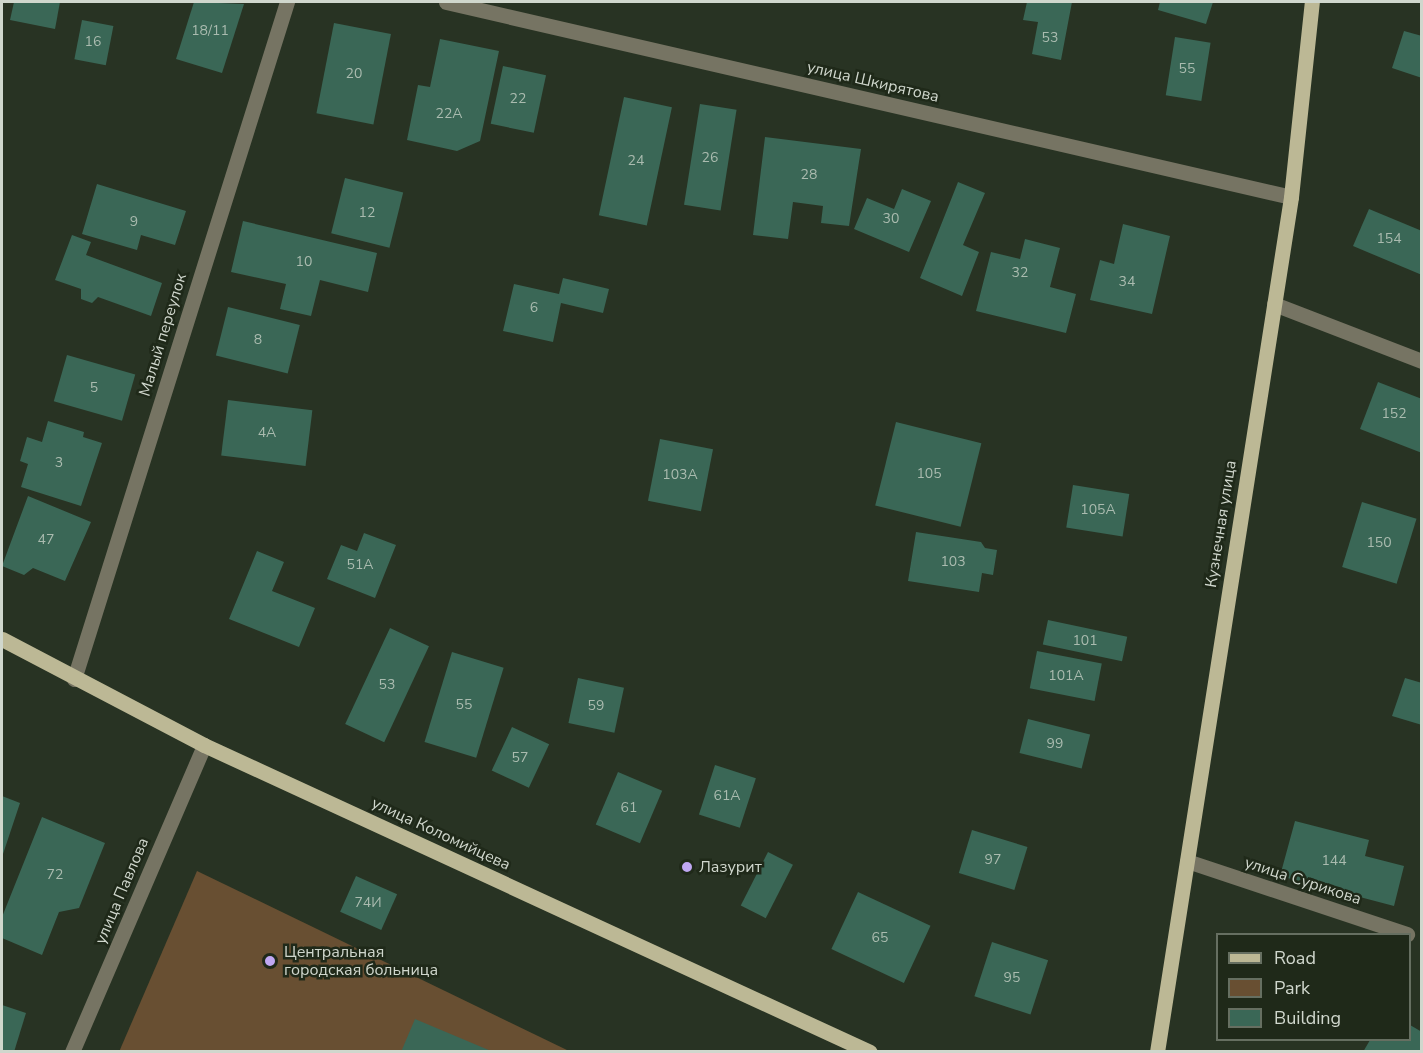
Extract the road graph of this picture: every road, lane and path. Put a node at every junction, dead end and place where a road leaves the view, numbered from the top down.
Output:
1 (286, 2) edge
2 (446, 2) edge
3 (1311, 2) edge
4 (1291, 197) junction
5 (1274, 304) junction
6 (1422, 361) edge
7 (2, 639) edge
8 (74, 680) junction
9 (204, 745) junction
10 (1187, 861) junction
11 (1402, 933) edge
12 (72, 1052) edge
13 (870, 1052) edge
14 (1157, 1052) edge

1 - 8 street, Малый переулок
2 - 4 street, улица Шкирятова
3 - 4 main road, Кузнечная улица
4 - 5 main road, Кузнечная улица
5 - 6 street
5 - 10 main road, Кузнечная улица
7 - 8 main road, улица Коломийцева
8 - 9 main road, улица Коломийцева
9 - 12 street, улица Павлова
9 - 13 main road, улица Коломийцева
10 - 11 street, улица Сурикова
10 - 14 main road, Кузнечная улица

